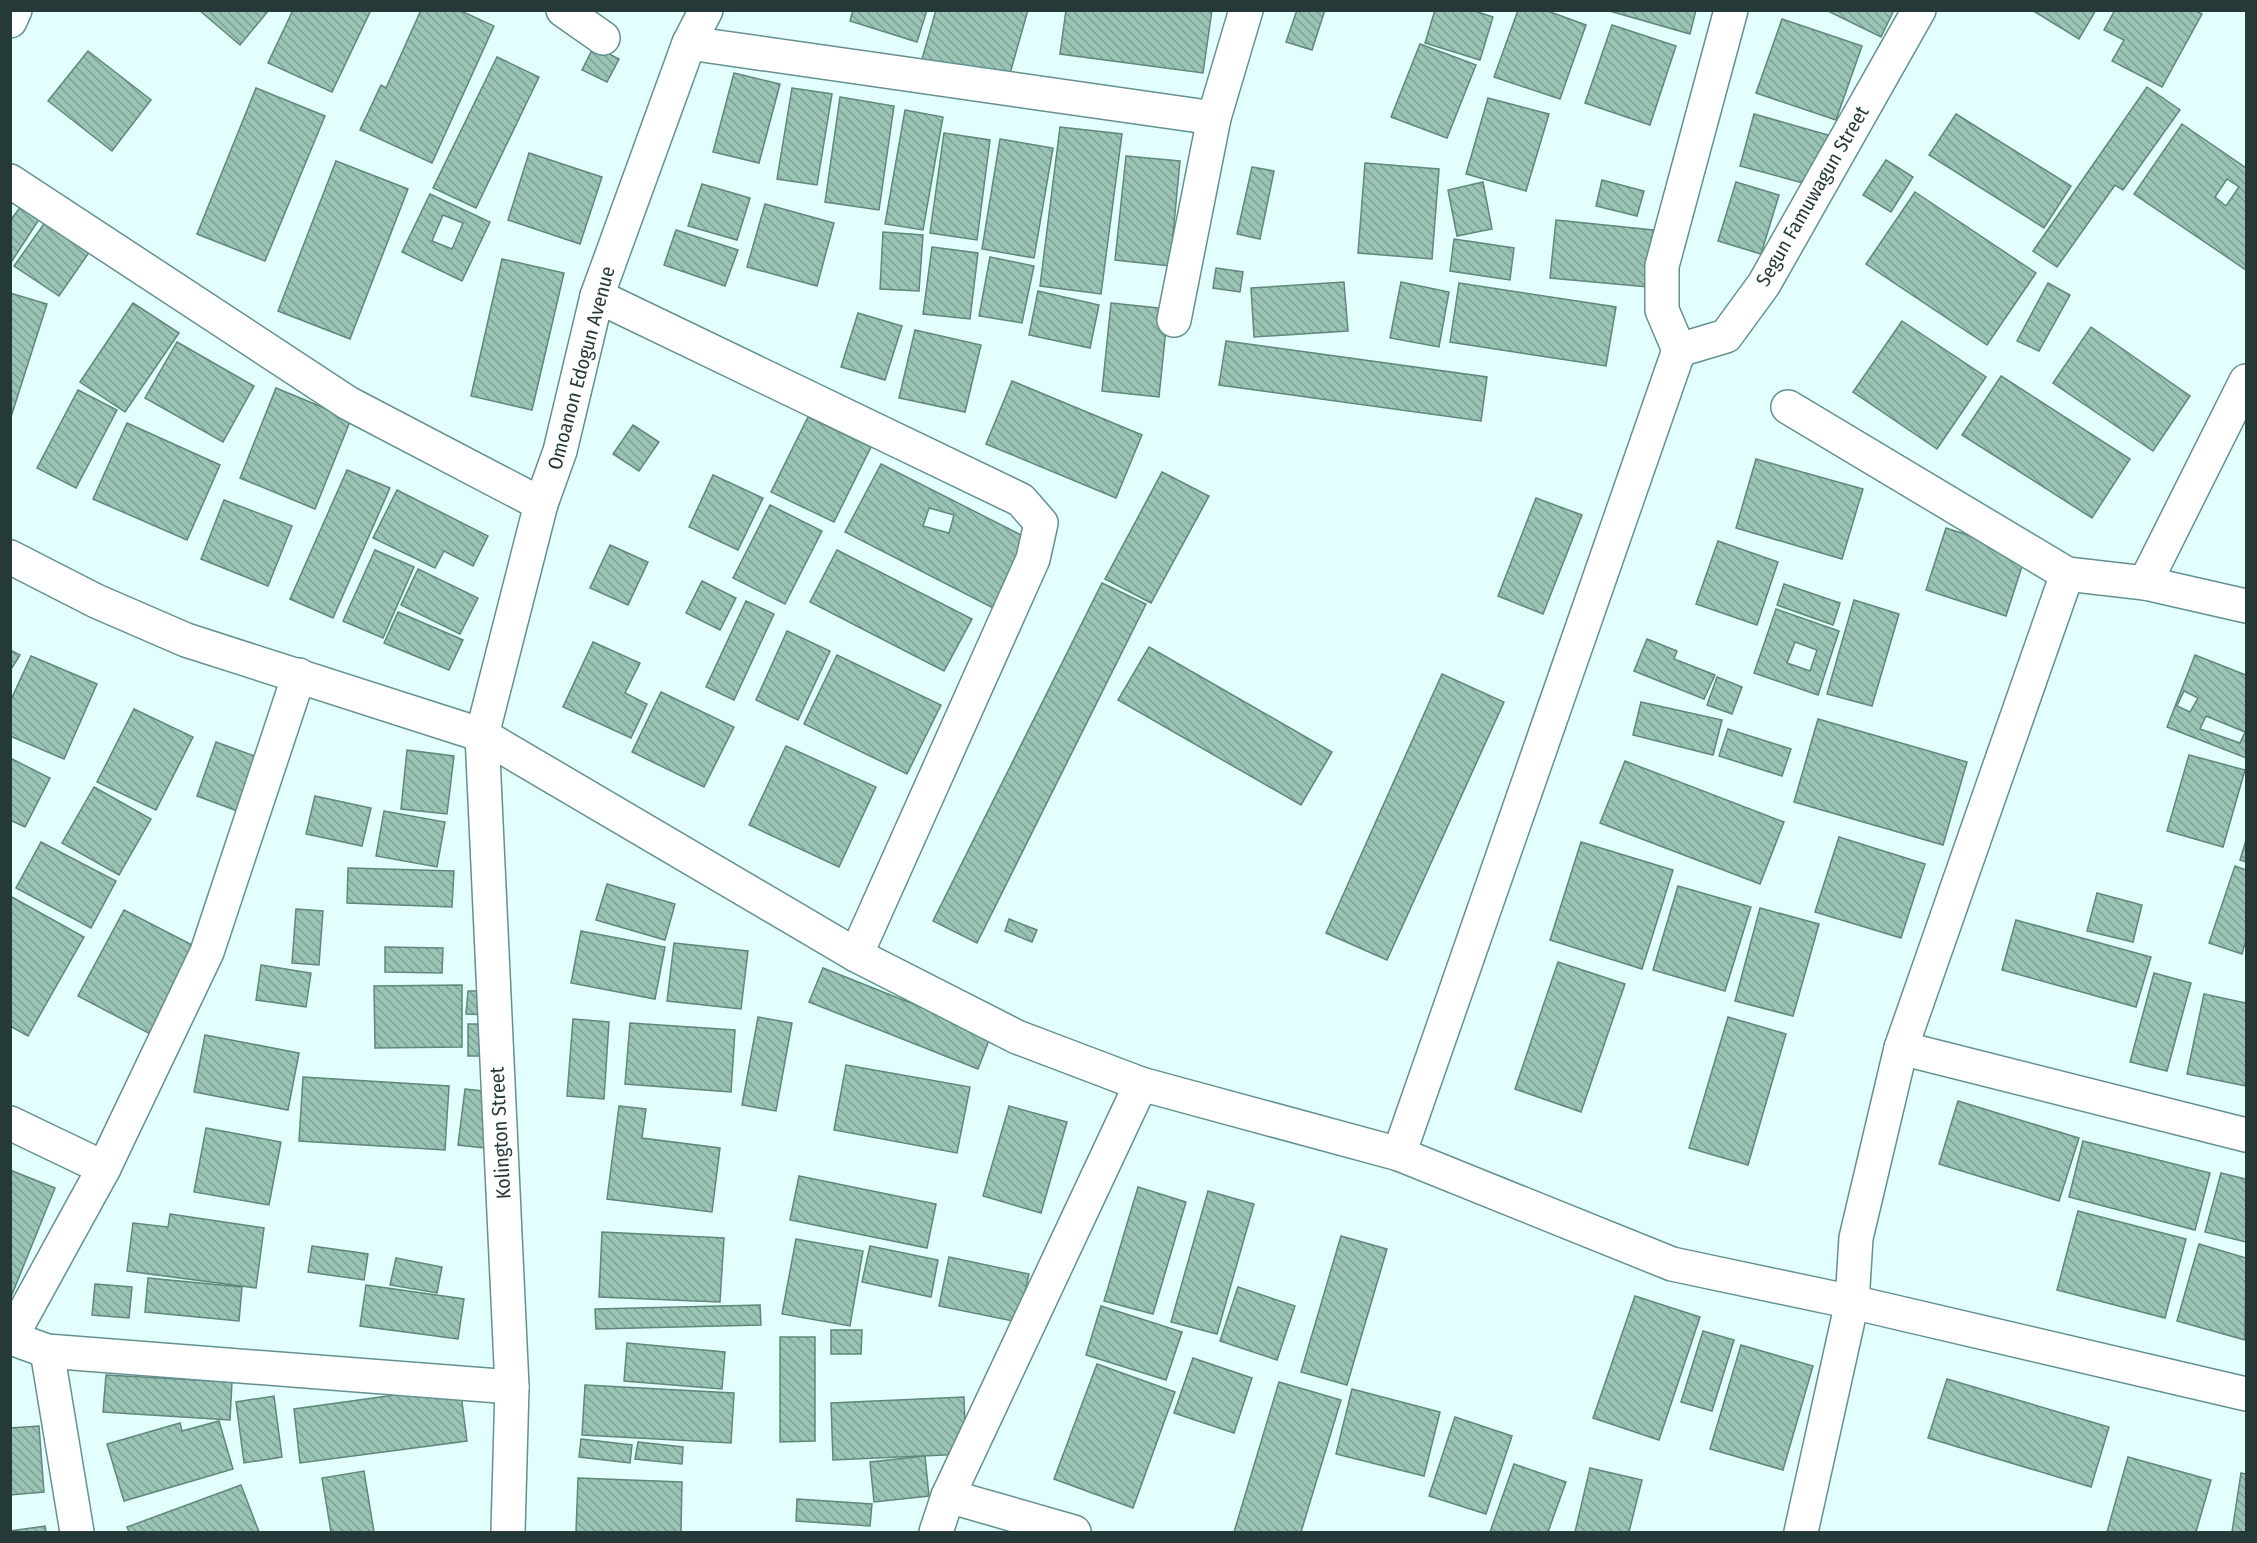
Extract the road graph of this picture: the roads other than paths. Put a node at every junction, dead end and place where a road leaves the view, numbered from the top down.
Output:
1 (15, 10) edge
2 (563, 10) edge
3 (706, 10) edge
4 (1246, 10) edge
5 (1731, 10) edge
6 (1919, 10) edge
7 (10, 21) edge
8 (603, 38) dead end
9 (689, 43) junction
10 (1214, 118) junction
11 (10, 181) edge
12 (597, 296) junction
13 (1174, 320) dead end
14 (1679, 350) junction
15 (2247, 381) edge
16 (1788, 407) dead end
17 (542, 504) junction
18 (10, 557) edge
19 (2067, 574) junction
20 (2145, 583) junction
21 (2247, 606) edge
22 (299, 675) junction
23 (482, 735) junction
24 (856, 955) junction
25 (1901, 1048) junction
26 (1141, 1084) junction
27 (10, 1123) edge
28 (2247, 1135) edge
29 (1399, 1154) junction
30 (104, 1168) junction
31 (1852, 1302) junction
32 (11, 1339) edge
33 (47, 1351) junction
34 (512, 1387) junction
35 (2247, 1394) edge
36 (948, 1496) junction
37 (77, 1533) edge
38 (508, 1533) edge
39 (936, 1533) edge
40 (1074, 1533) edge
41 (1801, 1533) edge

1 - 7 street
2 - 8 street
3 - 9 street, Omoanon Edogun Avenue
4 - 10 street
5 - 14 street
6 - 14 street, Segun Famuwagun Street
9 - 10 street
9 - 12 street, Omoanon Edogun Avenue
10 - 13 street
11 - 17 street
12 - 17 street, Omoanon Edogun Avenue
12 - 24 street
14 - 29 street
15 - 20 street
16 - 19 street
17 - 23 street, Omoanon Edogun Avenue
18 - 22 street
19 - 20 street
19 - 25 street
20 - 21 street
22 - 23 street
22 - 30 street
23 - 24 street
23 - 34 street, Kolington Street
24 - 26 street
25 - 28 street
25 - 31 street
26 - 29 street
26 - 36 street
27 - 30 street
29 - 31 street
30 - 32 street
31 - 35 street
31 - 41 street
32 - 33 street
33 - 34 street
33 - 37 street
34 - 38 street, Kolington Street
36 - 39 street
36 - 40 street

